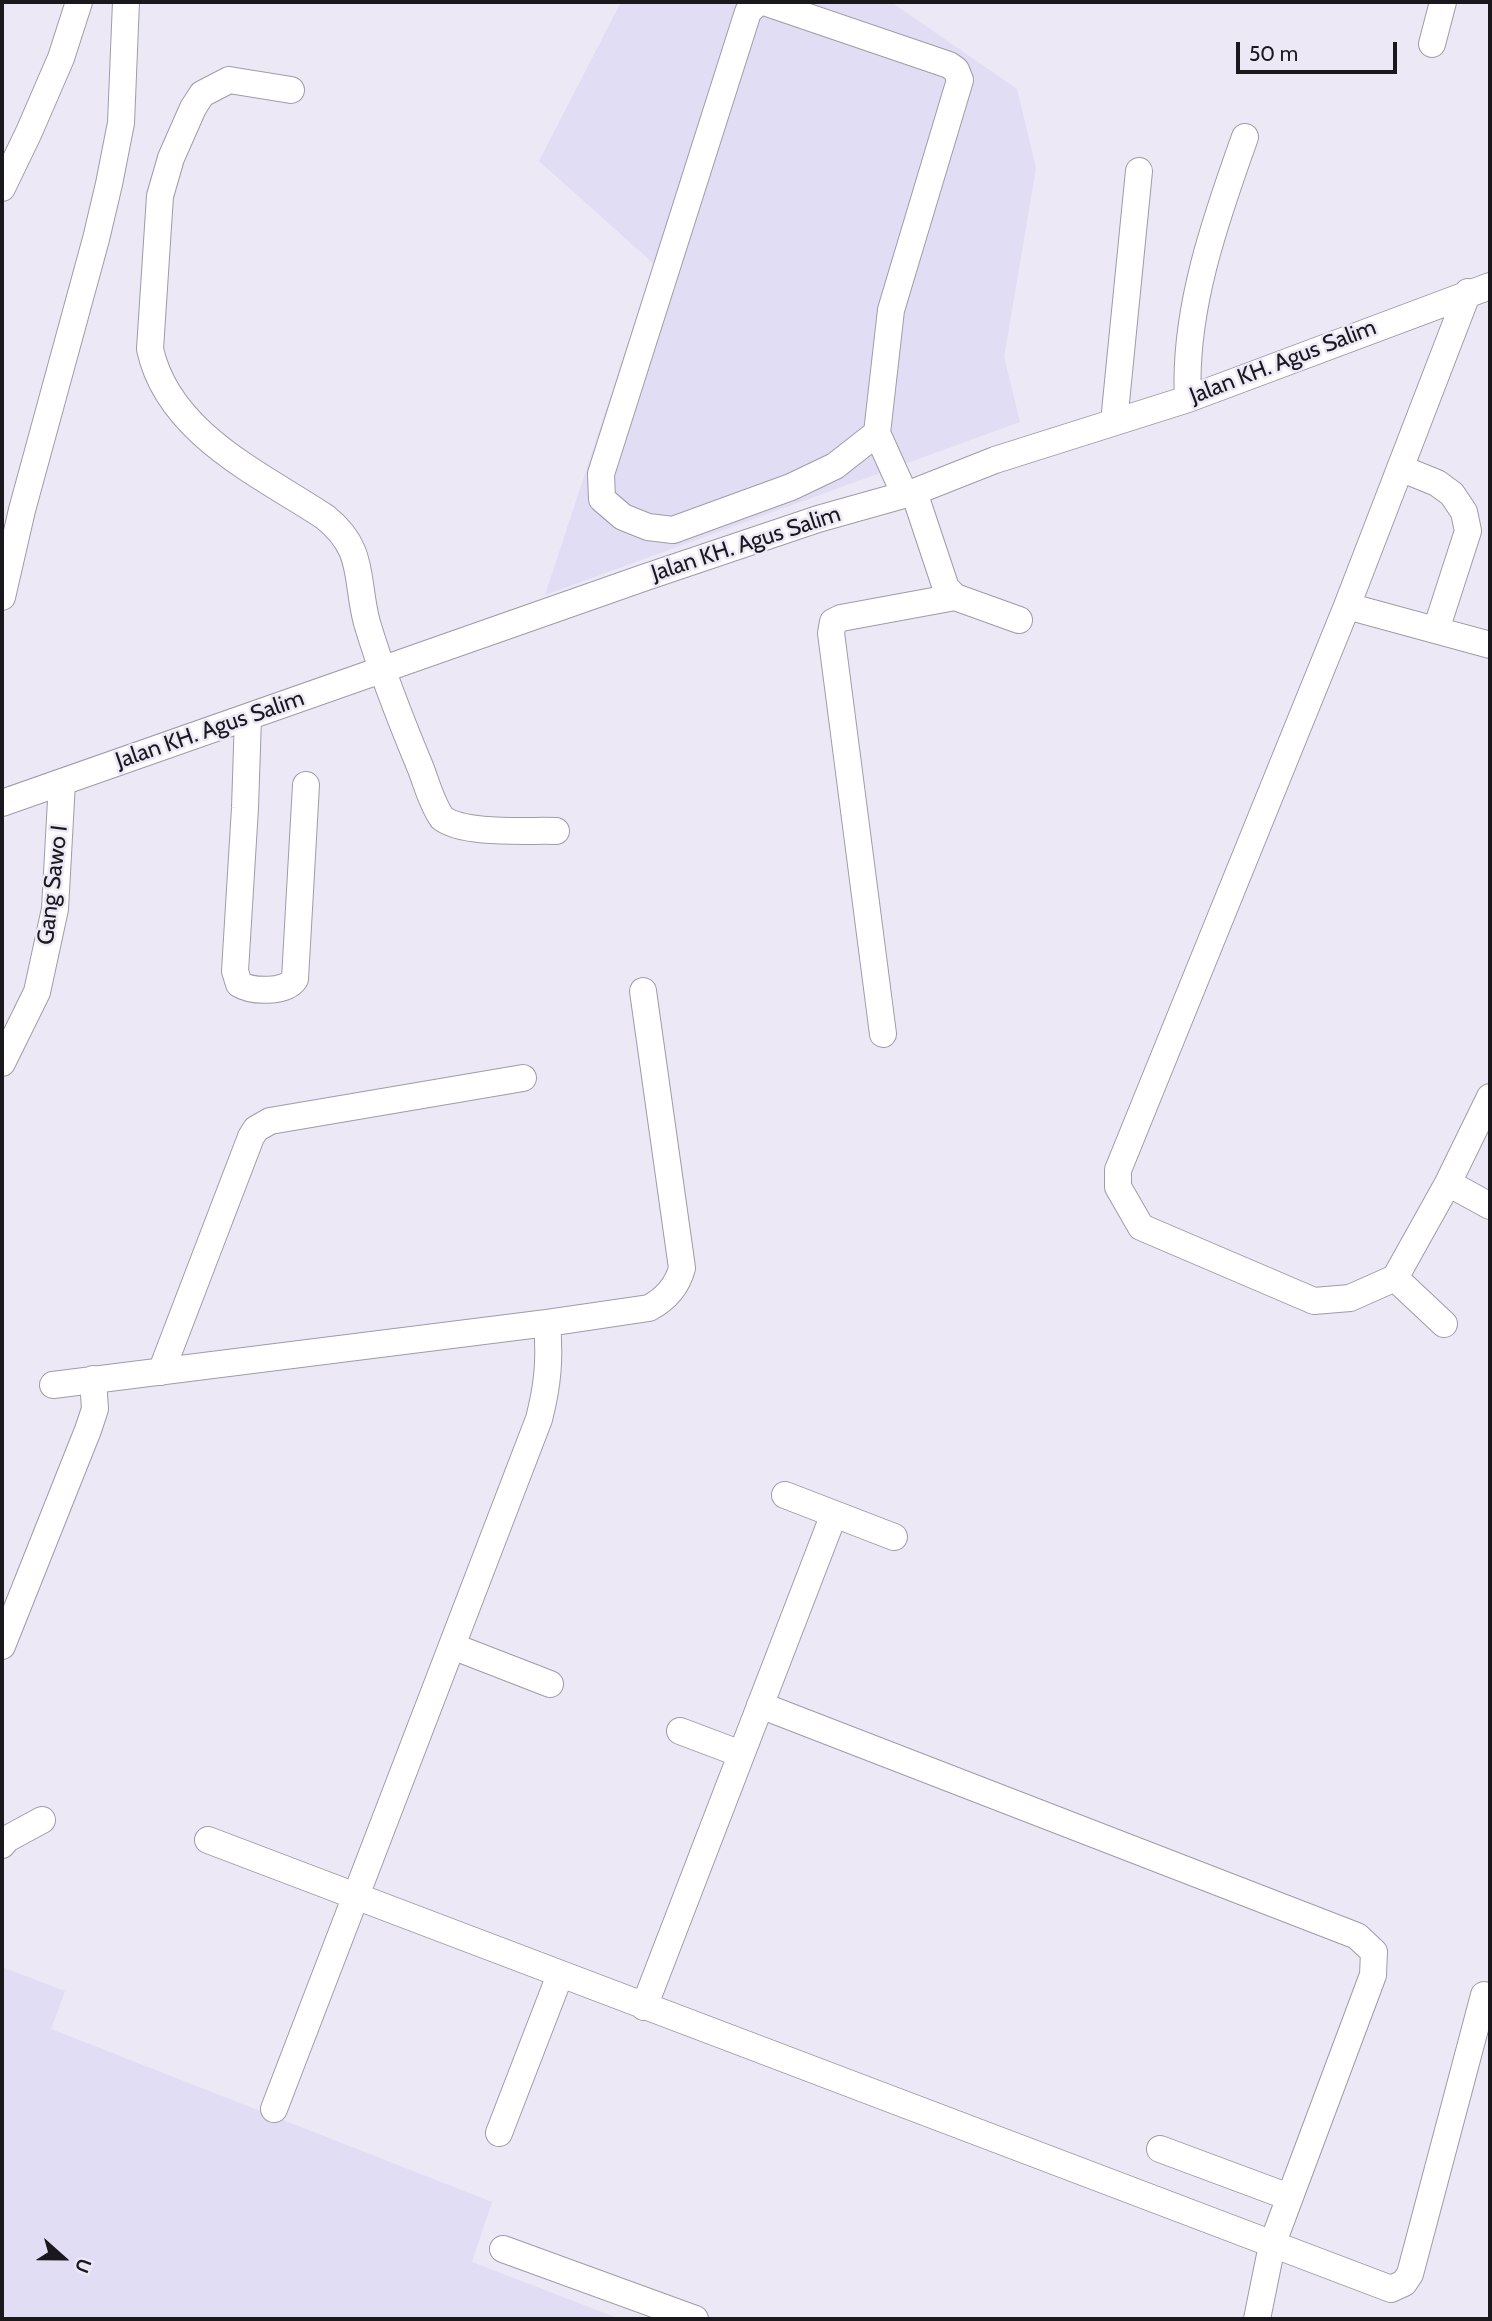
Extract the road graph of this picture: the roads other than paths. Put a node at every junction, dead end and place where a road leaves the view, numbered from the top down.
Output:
1 (79, 2) edge
2 (126, 2) edge
3 (1443, 2) edge
4 (1432, 44) dead end
5 (291, 90) dead end
6 (1245, 136) dead end
7 (1139, 171) dead end
8 (2, 188) edge
9 (1479, 289) edge
10 (1188, 399) junction
11 (1114, 422) junction
12 (877, 433) junction
13 (1400, 468) junction
14 (909, 493) junction
15 (2, 597) edge
16 (955, 597) junction
17 (1346, 606) junction
18 (1019, 620) dead end
19 (1436, 630) junction
20 (1490, 645) edge
21 (383, 669) junction
22 (248, 717) junction
23 (62, 782) junction
24 (306, 785) dead end
25 (2, 803) edge
26 (556, 831) dead end
27 (643, 991) dead end
28 (883, 1034) dead end
29 (2, 1063) edge
30 (523, 1078) dead end
31 (1490, 1097) edge
32 (1448, 1182) junction
33 (1490, 1206) edge
34 (1395, 1278) junction
35 (547, 1323) junction
36 (1444, 1324) dead end
37 (162, 1371) junction
38 (93, 1379) junction
39 (53, 1385) dead end
40 (785, 1495) dead end
41 (834, 1514) junction
42 (894, 1537) dead end
43 (2, 1646) edge
44 (452, 1646) junction
45 (550, 1684) dead end
46 (760, 1705) junction
47 (680, 1731) dead end
48 (741, 1754) junction
49 (42, 1820) dead end
50 (208, 1840) dead end
51 (2, 1845) edge
52 (356, 1896) junction
53 (560, 1975) junction
54 (1484, 1995) dead end
55 (644, 2007) junction
56 (274, 2109) dead end
57 (499, 2133) dead end
58 (1160, 2148) dead end
59 (1289, 2197) junction
60 (1272, 2245) junction
61 (503, 2249) dead end
62 (695, 2319) edge
63 (1257, 2319) edge

1 - 8 street
2 - 15 street
3 - 4 street
5 - 21 street
6 - 10 street
7 - 11 street
9 - 10 street, Jalan KH. Agus Salim
9 - 13 street
10 - 11 street, Jalan KH. Agus Salim
11 - 14 street, Jalan KH. Agus Salim
12 - 12 street
12 - 14 street
13 - 17 street
13 - 19 street
14 - 16 street
14 - 21 street, Jalan KH. Agus Salim
16 - 18 street
16 - 28 street
17 - 19 street
17 - 34 street
19 - 20 street
21 - 22 street, Jalan KH. Agus Salim
21 - 26 street
22 - 23 street, Jalan KH. Agus Salim
22 - 24 street
23 - 25 street, Jalan KH. Agus Salim
23 - 29 street, Gang Sawo I
27 - 35 street
30 - 37 street
31 - 32 street
32 - 33 street
32 - 34 street
34 - 36 street
35 - 37 street
35 - 44 street
37 - 38 street
38 - 39 street
38 - 43 street
40 - 41 street
41 - 42 street
41 - 46 street
44 - 45 street
44 - 52 street
46 - 48 street
46 - 59 street
47 - 48 street
48 - 55 street
49 - 51 street
50 - 52 street
52 - 53 street
52 - 56 street
53 - 55 street
53 - 57 street
54 - 60 street
55 - 60 street
58 - 59 street
59 - 60 street
60 - 63 street
61 - 62 street

